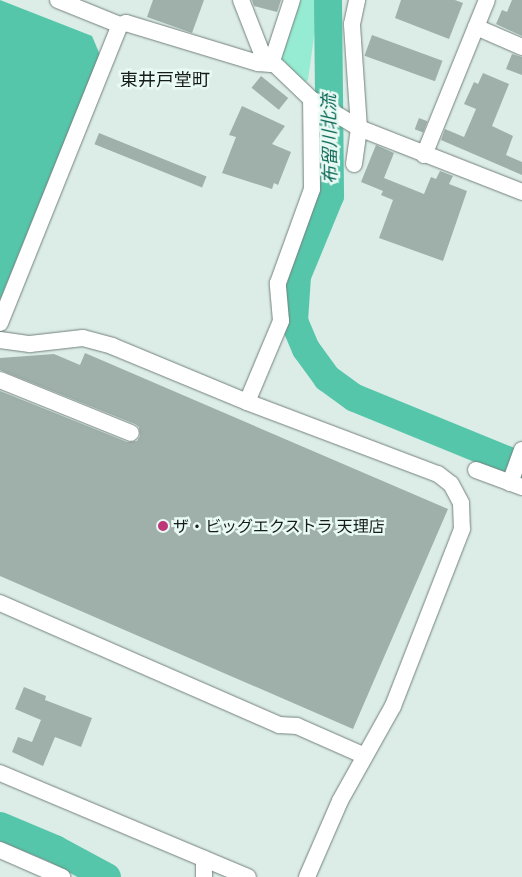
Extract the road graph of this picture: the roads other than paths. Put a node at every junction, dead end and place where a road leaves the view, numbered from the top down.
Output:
1 (58, 0) edge
2 (241, 0) edge
3 (292, 0) edge
4 (357, 0) edge
5 (487, 0) edge
6 (120, 25) junction
7 (476, 27) junction
8 (522, 47) edge
9 (272, 64) junction
10 (315, 101) junction
11 (353, 124) junction
12 (424, 155) junction
13 (354, 164) dead end
14 (522, 192) edge
15 (0, 323) edge
16 (0, 340) edge
17 (0, 380) edge
18 (247, 402) junction
19 (130, 433) dead end
20 (522, 450) edge
21 (476, 470) dead end
22 (516, 485) edge
23 (0, 603) edge
24 (365, 756) junction
25 (0, 774) edge
26 (0, 850) edge
27 (204, 859) junction
28 (62, 877) edge
29 (204, 877) edge
30 (248, 877) edge
31 (307, 877) edge

1 - 6 street
2 - 9 street
3 - 9 street
4 - 11 street
5 - 7 street
6 - 9 street
6 - 15 street
7 - 8 street
7 - 12 street
9 - 10 street
10 - 11 street
10 - 18 street
11 - 12 street
11 - 13 street
12 - 14 street
16 - 18 street
17 - 19 street
18 - 24 street
20 - 22 street
21 - 22 street
23 - 24 street
24 - 31 street
25 - 27 street
26 - 28 street
27 - 29 street
27 - 30 street

